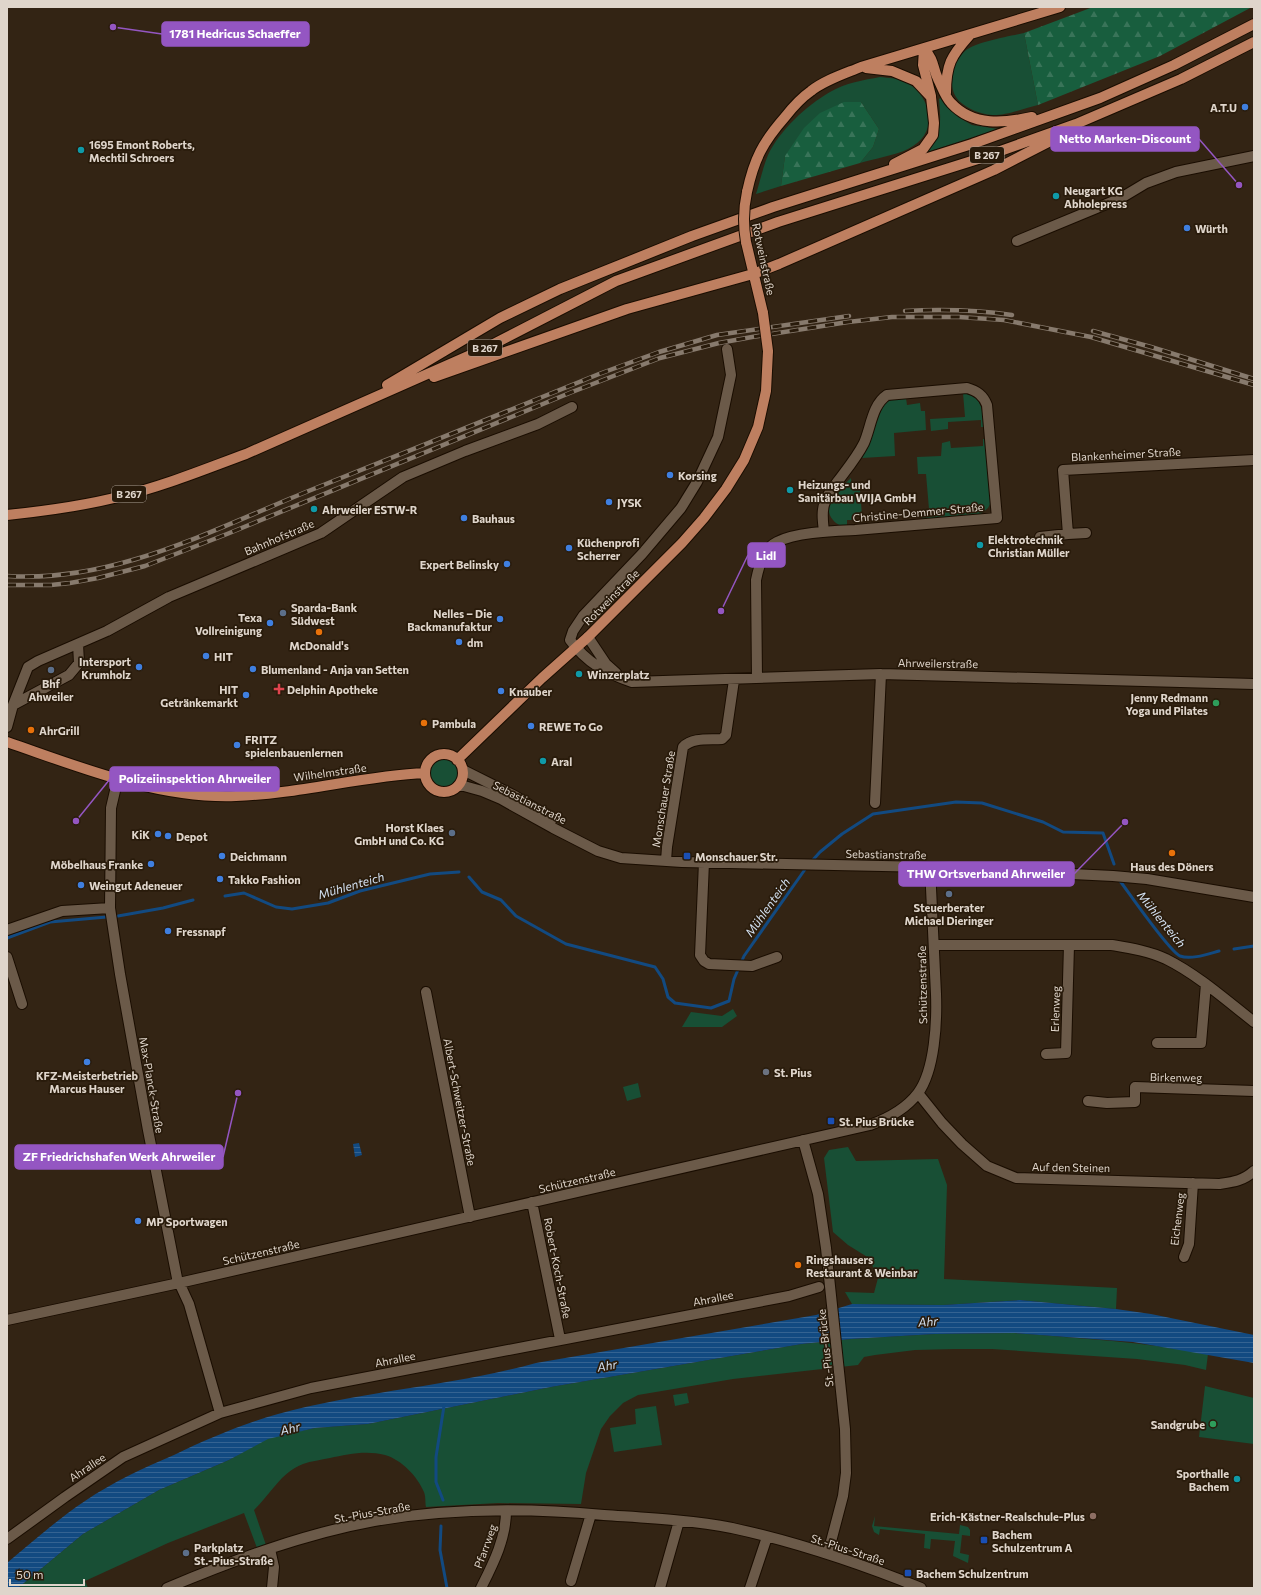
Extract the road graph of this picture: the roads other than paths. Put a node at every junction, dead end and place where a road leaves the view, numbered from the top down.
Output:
1 (1060, 7) edge
2 (1254, 24) edge
3 (970, 35) junction
4 (1254, 42) edge
5 (924, 49) junction
6 (860, 67) junction
7 (946, 94) junction
8 (931, 97) junction
9 (1070, 109) junction
10 (1107, 111) junction
11 (1254, 156) edge
12 (864, 179) junction
13 (1017, 241) dead end
14 (754, 274) junction
15 (727, 349) dead end
16 (350, 407) junction
17 (572, 407) dead end
18 (1254, 460) edge
19 (7, 515) edge
20 (824, 532) junction
21 (1086, 533) dead end
22 (1068, 534) junction
23 (1040, 537) dead end
24 (588, 637) junction
25 (78, 644) junction
26 (576, 648) junction
27 (881, 674) junction
28 (622, 678) junction
29 (757, 678) junction
30 (734, 680) junction
31 (1254, 684) edge
32 (13, 705) junction
33 (7, 727) edge
34 (7, 742) edge
35 (457, 760) junction
36 (463, 770) junction
37 (425, 773) junction
38 (118, 778) junction
39 (458, 786) junction
40 (513, 800) junction
41 (875, 803) dead end
42 (666, 861) junction
43 (704, 862) junction
44 (930, 867) junction
45 (1254, 897) edge
46 (111, 914) junction
47 (7, 930) edge
48 (934, 945) junction
49 (1069, 945) junction
50 (7, 957) edge
51 (777, 957) dead end
52 (1206, 984) junction
53 (426, 992) dead end
54 (22, 1004) dead end
55 (1254, 1022) edge
56 (1157, 1043) dead end
57 (1046, 1054) dead end
58 (1254, 1091) edge
59 (918, 1093) junction
60 (1088, 1101) dead end
61 (803, 1140) junction
62 (1254, 1171) edge
63 (1193, 1183) junction
64 (532, 1202) junction
65 (470, 1217) junction
66 (1184, 1257) dead end
67 (178, 1283) junction
68 (819, 1287) dead end
69 (7, 1320) edge
70 (560, 1339) junction
71 (220, 1413) junction
72 (506, 1511) junction
73 (591, 1514) junction
74 (679, 1521) junction
75 (767, 1537) junction
76 (7, 1539) edge
77 (270, 1549) junction
78 (828, 1553) junction
79 (571, 1581) dead end
80 (167, 1588) edge
81 (272, 1588) edge
82 (481, 1588) edge
83 (660, 1588) edge
84 (750, 1588) edge
85 (921, 1588) edge

1 - 3 main road, Rotweinstraße
2 - 9 main road, B 267
3 - 5 main road, Rotweinstraße
3 - 7 main road
4 - 10 main road, B 267
5 - 6 main road, Rotweinstraße
5 - 7 main road, B 267
5 - 8 main road
6 - 8 main road
6 - 14 main road, Rotweinstraße, bridge
7 - 9 main road, B 267
8 - 12 main road, B 267
9 - 12 main road, B 267
10 - 14 main road
10 - 16 main road, B 267
11 - 13 street
12 - 16 main road, B 267
14 - 16 main road, B 267
14 - 24 main road, Rotweinstraße, bridge
15 - 26 street, Rotweinstraße
16 - 19 main road, B 267
17 - 25 street, Bahnhofstraße
18 - 22 street, Blankenheimer Straße
20 - 20 street, Christine-Demmer-Straße
20 - 29 street, Christine-Demmer-Straße
21 - 22 street
22 - 23 street
24 - 26 main road, Rotweinstraße
24 - 28 street, Ahrweilerstraße
25 - 32 street, Bahnhofstraße
25 - 32 street
26 - 28 street, Ahrweilerstraße
26 - 35 main road, Rotweinstraße
27 - 29 street, Ahrweilerstraße
27 - 31 street, Ahrweilerstraße
27 - 41 street
28 - 30 street, Ahrweilerstraße
29 - 30 street, Ahrweilerstraße
30 - 42 street, Monschauer Straße
32 - 33 street, Bahnhofstraße
34 - 38 main road, Wilhelmstraße
35 - 36 main road
35 - 37 main road
36 - 39 main road
36 - 40 street, Sebastianstraße
37 - 38 main road, Wilhelmstraße
37 - 39 main road
38 - 46 street, Max-Planck-Straße
39 - 40 street, Sebastianstraße
40 - 42 street, Sebastianstraße
42 - 43 street, Sebastianstraße
43 - 44 street, Sebastianstraße
43 - 51 street
44 - 45 street, Sebastianstraße
44 - 48 street, Schützenstraße
46 - 47 street
46 - 67 street, Max-Planck-Straße
48 - 49 street
48 - 59 street, Schützenstraße
49 - 52 street
49 - 57 street, Erlenweg
50 - 54 street
52 - 55 street
52 - 56 street
53 - 65 street, Albert-Schweitzer-Straße
58 - 60 street, Birkenweg
59 - 61 street, Schützenstraße
59 - 63 street, Auf den Steinen
61 - 64 street, Schützenstraße
61 - 78 street, St.-Pius-Brücke
62 - 63 street, Auf den Steinen
63 - 66 street, Eichenweg
64 - 65 street, Schützenstraße
64 - 70 street, Robert-Koch-Straße
65 - 67 street, Schützenstraße
67 - 69 street, Schützenstraße
67 - 71 street, Max-Planck-Straße
68 - 70 street, Ahrallee
70 - 71 street, Ahrallee
71 - 76 street, Ahrallee
72 - 73 street, St.-Pius-Straße
72 - 77 street, St.-Pius-Straße
72 - 82 street, Pfarrweg
73 - 74 street, St.-Pius-Straße
73 - 79 street
74 - 75 street, St.-Pius-Straße
74 - 83 street
75 - 78 street, St.-Pius-Straße
75 - 84 street
77 - 80 street, St.-Pius-Straße
77 - 81 street
78 - 85 street, St.-Pius-Straße

